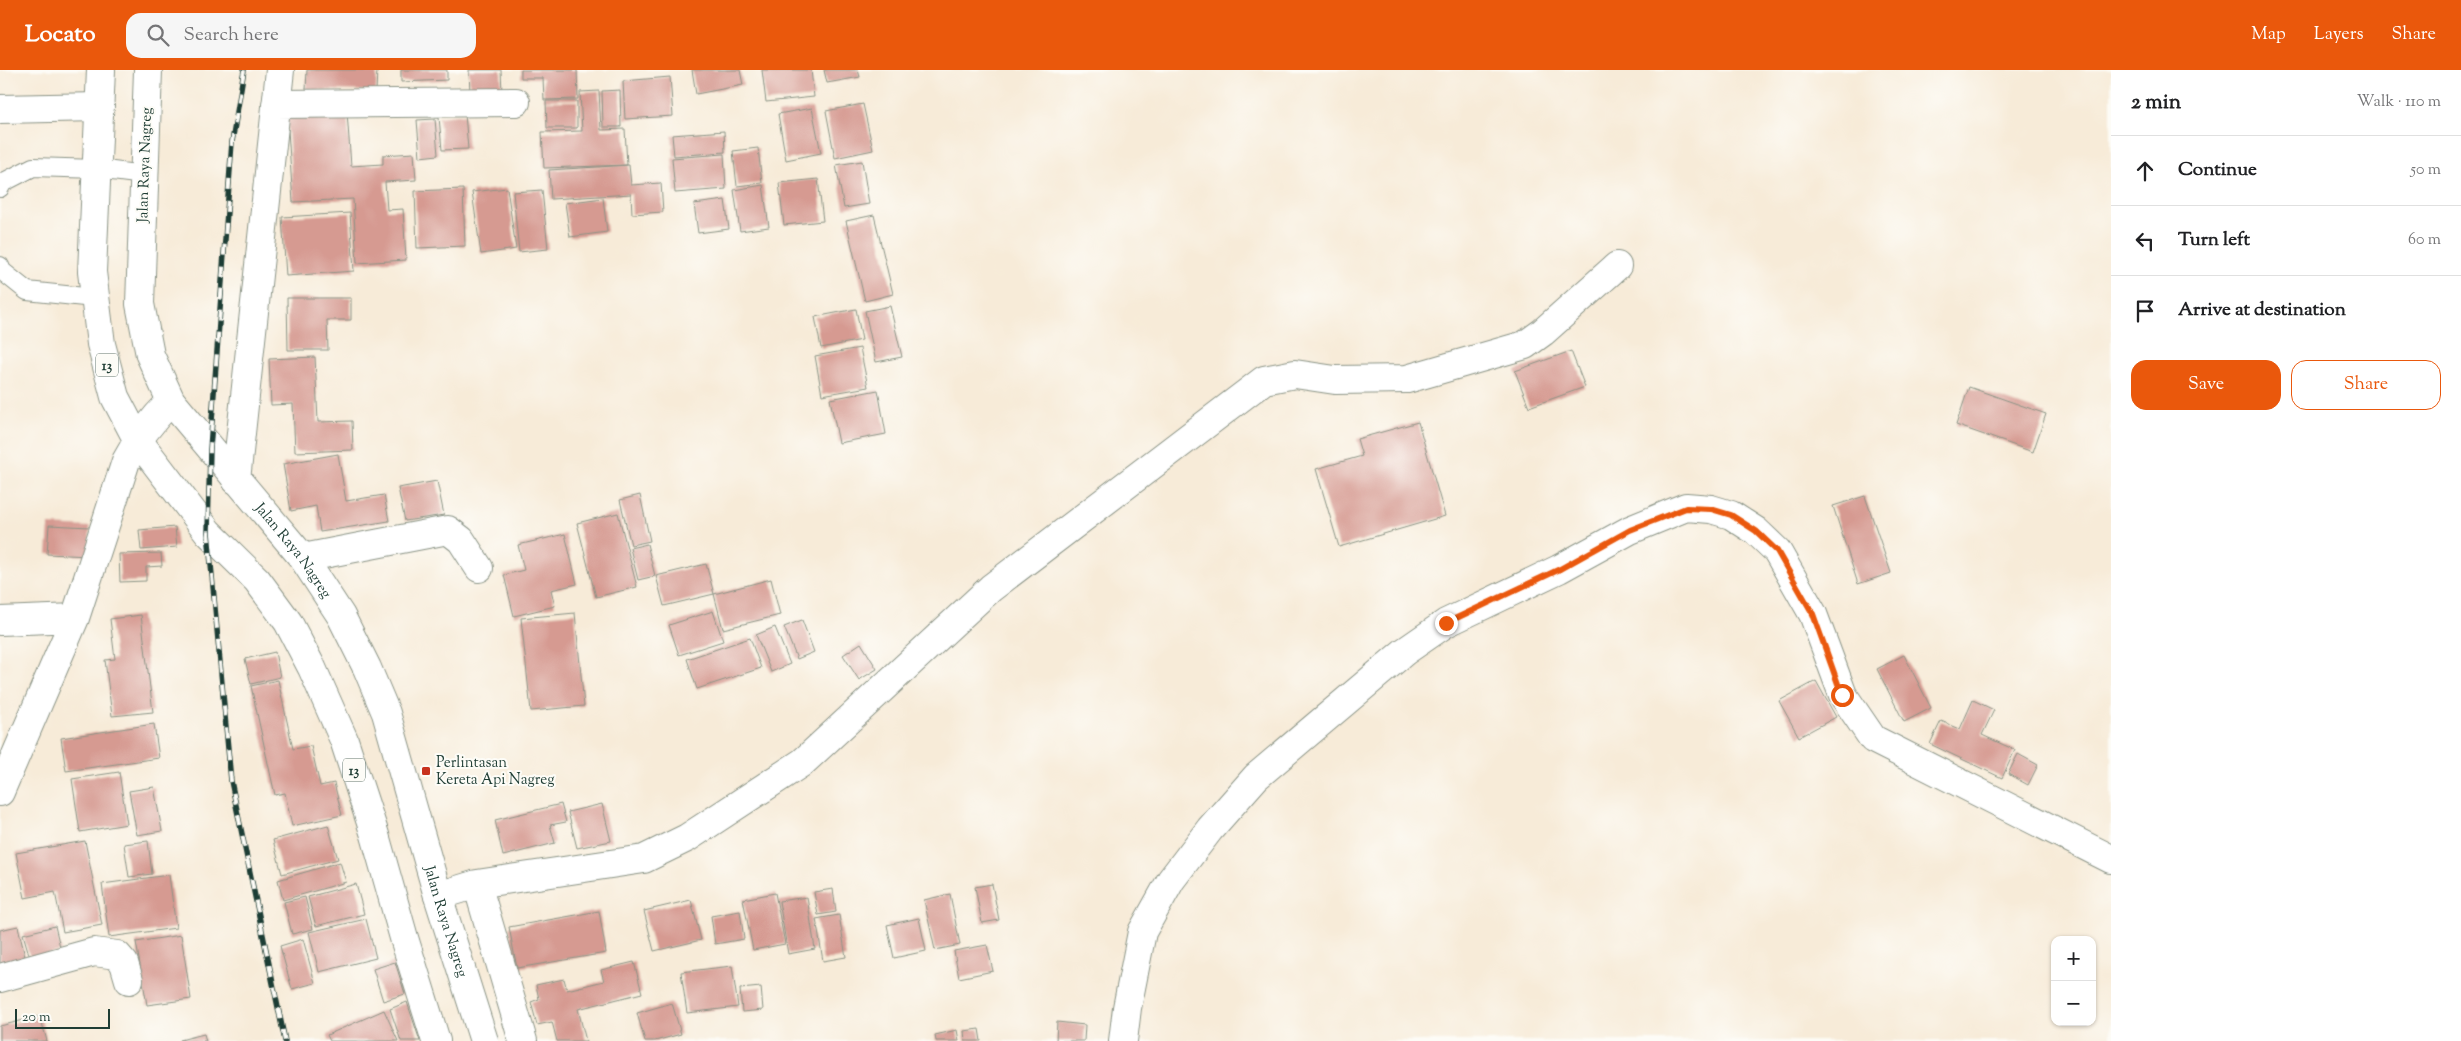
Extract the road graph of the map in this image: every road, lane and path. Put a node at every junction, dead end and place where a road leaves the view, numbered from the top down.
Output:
1 (101, 70) edge
2 (148, 70) edge
3 (280, 70) edge
4 (516, 102) dead end
5 (276, 104) junction
6 (100, 107) junction
7 (0, 109) edge
8 (97, 169) junction
9 (144, 176) junction
10 (0, 188) edge
11 (0, 266) edge
12 (1617, 266) dead end
13 (94, 298) junction
14 (170, 402) junction
15 (138, 439) junction
16 (236, 480) junction
17 (303, 558) junction
18 (479, 568) dead end
19 (75, 618) junction
20 (0, 621) edge
21 (0, 792) edge
22 (2111, 859) edge
23 (477, 884) junction
24 (438, 896) junction
25 (0, 978) edge
26 (129, 980) dead end
27 (436, 1041) edge
28 (484, 1041) edge
29 (523, 1041) edge
30 (1124, 1041) edge

1 - 6 main road, 13
2 - 9 main road, Jalan Raya Nagreg
3 - 5 main road
4 - 5 main road
5 - 16 main road
6 - 7 main road
6 - 8 main road, 13
8 - 9 lane
8 - 10 lane
8 - 13 main road, 13
9 - 14 main road, Jalan Raya Nagreg
11 - 13 lane
12 - 23 main road
13 - 15 main road, 13
14 - 15 main road
14 - 16 main road, Jalan Raya Nagreg
15 - 19 main road
15 - 27 main road, 13
16 - 17 main road, Jalan Raya Nagreg
17 - 18 main road
17 - 24 main road, Jalan Raya Nagreg
19 - 20 main road
19 - 21 main road
22 - 30 main road
23 - 24 main road
23 - 29 main road
24 - 28 main road, Jalan Raya Nagreg
25 - 26 main road

